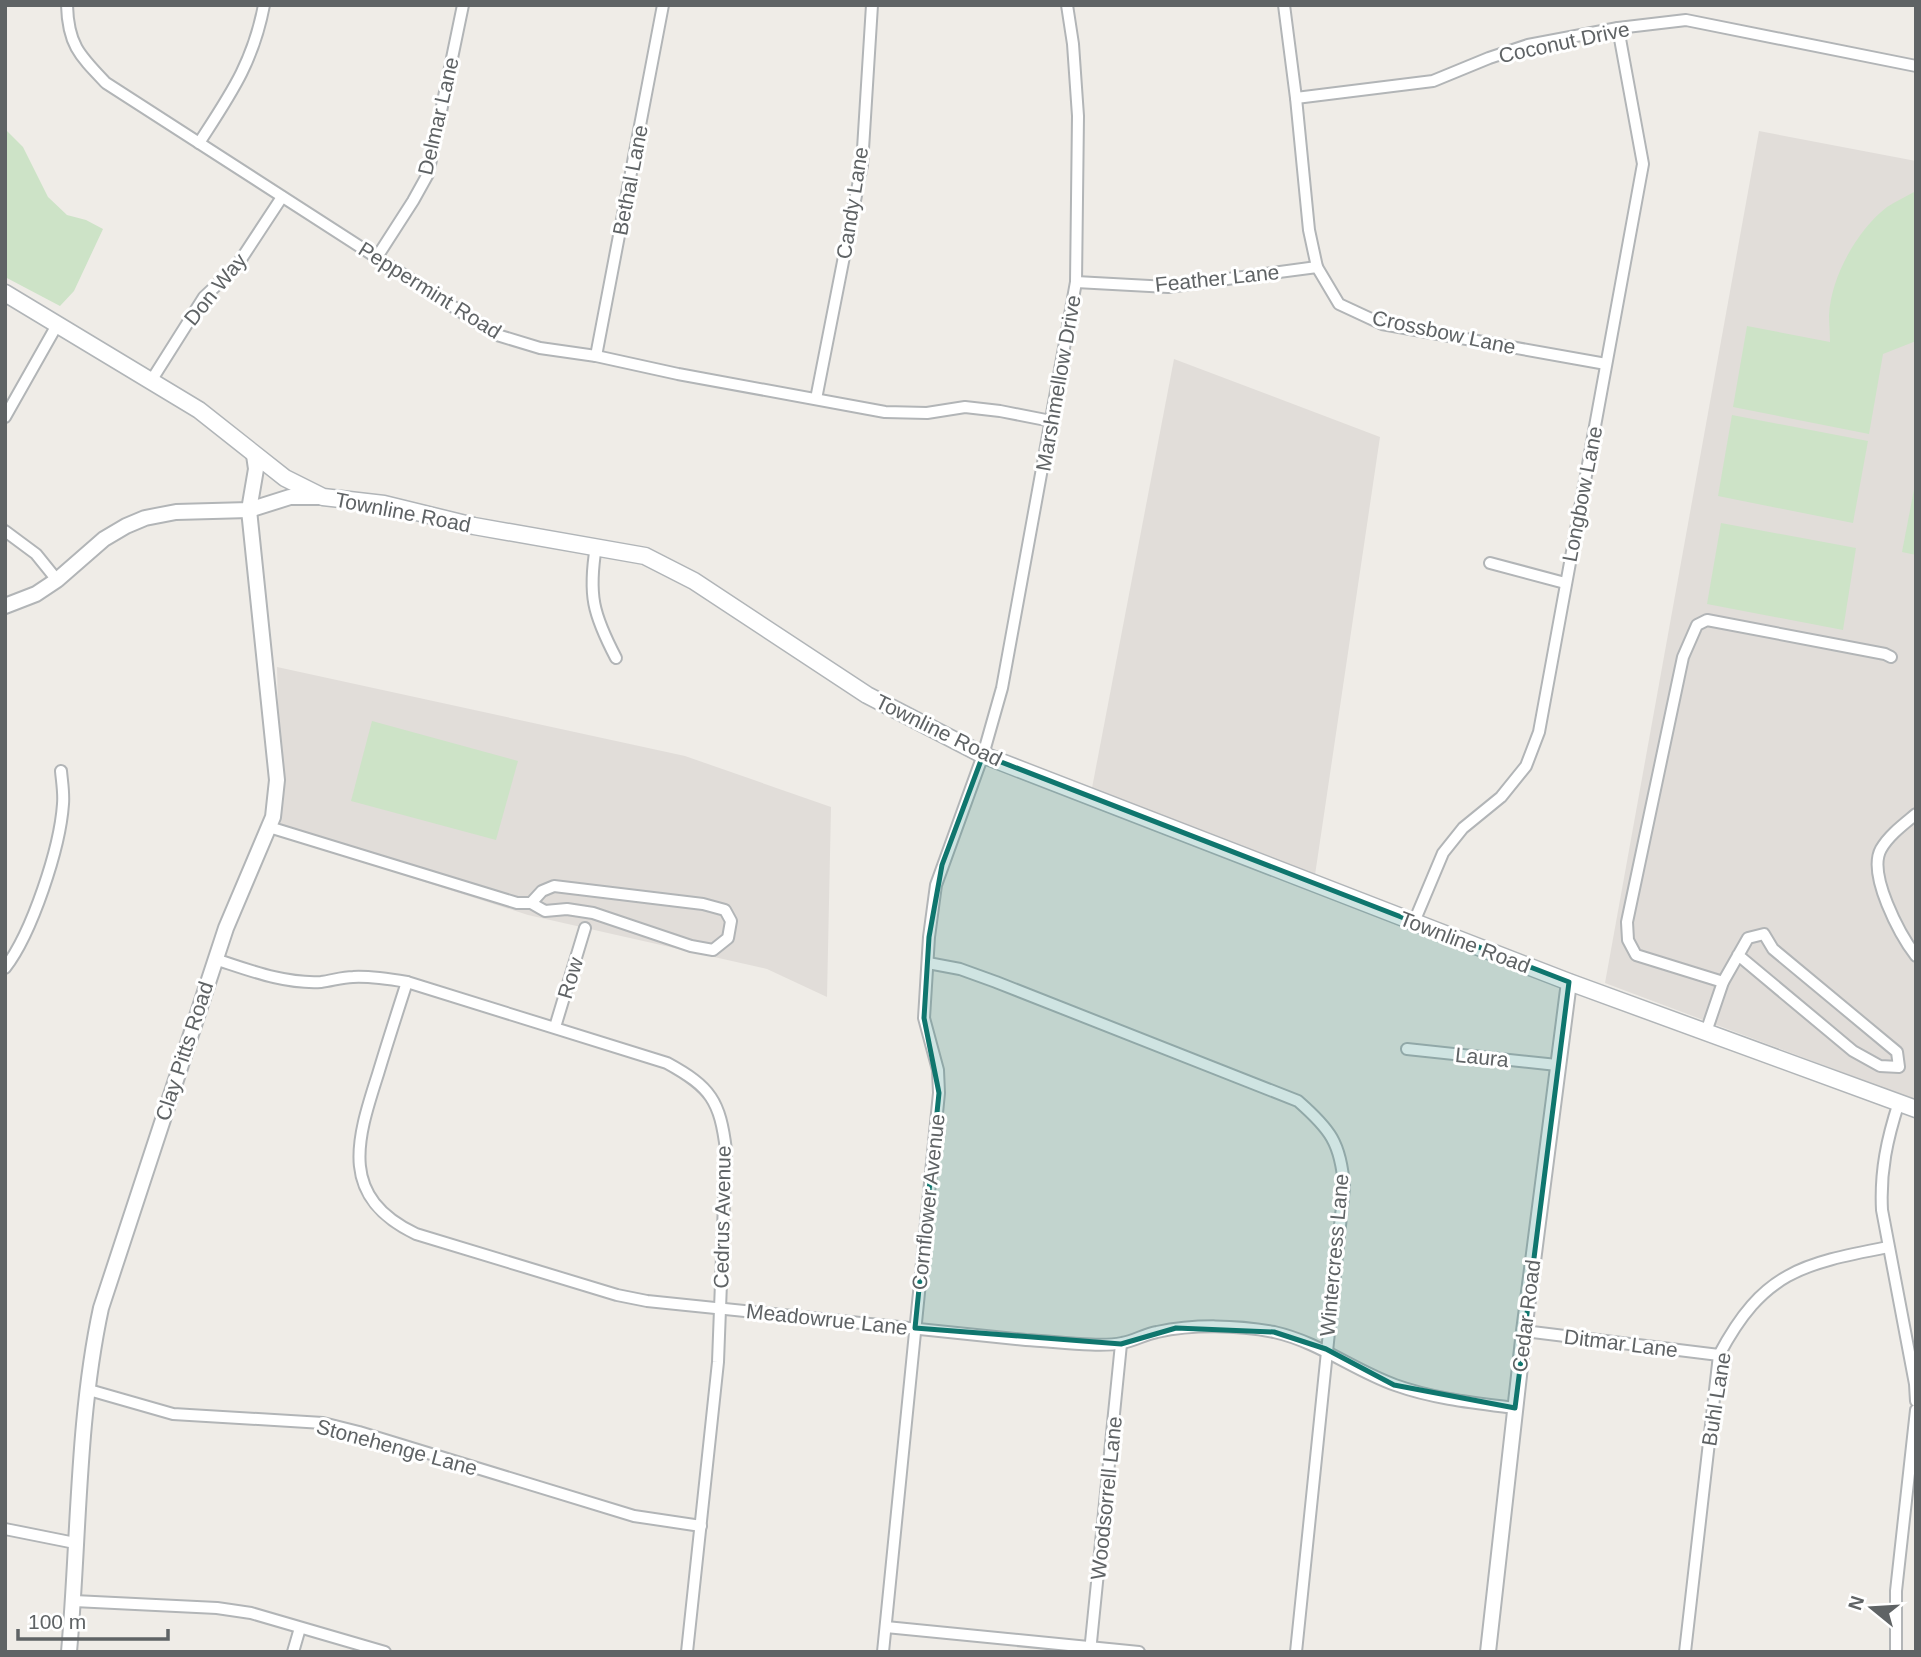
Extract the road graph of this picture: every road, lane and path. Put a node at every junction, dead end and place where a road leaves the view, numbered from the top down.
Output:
1 (67, 5) edge
2 (264, 5) edge
3 (463, 5) edge
4 (663, 5) edge
5 (872, 5) edge
6 (1067, 5) edge
7 (1284, 5) edge
8 (1618, 28) junction
9 (1916, 66) edge
10 (1296, 98) junction
11 (199, 143) junction
12 (282, 198) junction
13 (377, 257) junction
14 (1317, 267) junction
15 (1076, 282) junction
16 (5, 293) edge
17 (57, 325) junction
18 (596, 356) junction
19 (1606, 364) junction
20 (151, 381) junction
21 (816, 398) junction
22 (5, 417) edge
23 (1051, 421) junction
24 (254, 455) junction
25 (323, 497) junction
26 (249, 510) junction
27 (5, 531) edge
28 (596, 546) junction
29 (1490, 563) dead end
30 (57, 580) junction
31 (1565, 583) junction
32 (5, 606) edge
33 (1891, 657) dead end
34 (615, 658) dead end
35 (984, 755) junction
36 (61, 771) dead end
37 (1916, 814) edge
38 (269, 827) junction
39 (531, 903) junction
40 (1414, 922) junction
41 (585, 928) dead end
42 (1738, 955) junction
43 (1916, 956) edge
44 (215, 959) junction
45 (928, 963) junction
46 (5, 968) edge
47 (407, 982) junction
48 (1569, 982) junction
49 (1723, 982) junction
50 (555, 1027) junction
51 (1706, 1032) junction
52 (1407, 1049) dead end
53 (1557, 1065) junction
54 (1899, 1102) junction
55 (1916, 1109) edge
56 (1888, 1247) junction
57 (720, 1308) junction
58 (915, 1328) junction
59 (1524, 1331) junction
60 (1121, 1344) junction
61 (1326, 1349) junction
62 (1718, 1354) junction
63 (1915, 1384) edge
64 (89, 1390) junction
65 (1916, 1401) edge
66 (1515, 1408) junction
67 (1916, 1410) edge
68 (701, 1526) junction
69 (5, 1529) edge
70 (75, 1543) junction
71 (74, 1601) junction
72 (886, 1627) junction
73 (300, 1628) junction
74 (1090, 1649) edge
75 (69, 1652) edge
76 (293, 1652) edge
77 (385, 1652) edge
78 (687, 1652) edge
79 (883, 1652) edge
80 (1139, 1652) edge
81 (1296, 1652) edge
82 (1488, 1652) edge
83 (1685, 1652) edge
84 (1896, 1652) edge

1 - 11 street, Peppermint Road
2 - 11 street
3 - 13 street, Delmar Lane
4 - 18 street, Bethal Lane
5 - 21 street, Candy Lane
6 - 15 street, Marshmellow Drive
7 - 10 street, Crossbow Lane
8 - 9 street, Coconut Drive
8 - 10 street, Coconut Drive
8 - 19 street, Longbow Lane
10 - 14 street, Crossbow Lane
11 - 12 street, Peppermint Road
12 - 13 street, Peppermint Road
12 - 20 street, Don Way
13 - 18 street, Peppermint Road
14 - 15 street, Feather Lane
14 - 19 street, Crossbow Lane
15 - 23 street, Marshmellow Drive
16 - 17 main road, Townline Road
17 - 20 main road, Townline Road
17 - 22 street
18 - 21 street, Peppermint Road
19 - 31 street, Longbow Lane
20 - 24 main road, Townline Road
21 - 23 street, Peppermint Road
23 - 35 street, Marshmellow Drive
24 - 25 main road, Townline Road
24 - 26 street, Clay Pitts Road
25 - 26 street
25 - 28 main road, Townline Road
26 - 30 street
26 - 38 street, Clay Pitts Road
27 - 30 street
28 - 34 street
28 - 35 main road, Townline Road
29 - 31 street
30 - 32 street
31 - 40 street, Longbow Lane
33 - 49 street
35 - 40 main road, Townline Road
35 - 45 street, Marshmellow Drive
36 - 46 street
37 - 43 street
38 - 39 street
38 - 44 street, Clay Pitts Road
39 - 39 street
40 - 48 main road, Townline Road
41 - 50 street, Row
42 - 42 street
42 - 49 street
44 - 47 street, Cedrus Avenue
44 - 64 street, Clay Pitts Road
45 - 58 street, Cornflower Avenue
45 - 61 street, Wintercress Lane
47 - 50 street, Cedrus Avenue
47 - 57 street, Meadowrue Lane
48 - 51 main road, Townline Road
48 - 53 street, Cedar Road
49 - 51 street
50 - 57 street, Cedrus Avenue
51 - 54 main road, Townline Road
52 - 53 street, Laura
53 - 59 street, Cedar Road
54 - 55 main road, Townline Road
54 - 56 street
56 - 62 street, Buhl Lane
56 - 63 street
57 - 58 street, Meadowrue Lane
57 - 68 street, Cedrus Avenue
58 - 60 street, Meadowrue Lane
58 - 72 street, Cornflower Avenue
59 - 62 street, Ditmar Lane
59 - 66 street, Cedar Road
60 - 61 street, Meadowrue Lane
60 - 74 street, Woodsorrell Lane
61 - 66 street, Meadowrue Lane
61 - 81 street, Wintercress Lane
62 - 83 street, Buhl Lane
63 - 65 street
64 - 68 street, Stonehenge Lane
64 - 70 street, Clay Pitts Road
66 - 82 street, Cedar Road
67 - 84 street
68 - 78 street, Cedrus Avenue
69 - 70 street
70 - 71 street, Clay Pitts Road
71 - 73 street
71 - 75 street, Clay Pitts Road
72 - 74 street
72 - 79 street, Cornflower Avenue
73 - 76 street
73 - 77 street
74 - 80 street

